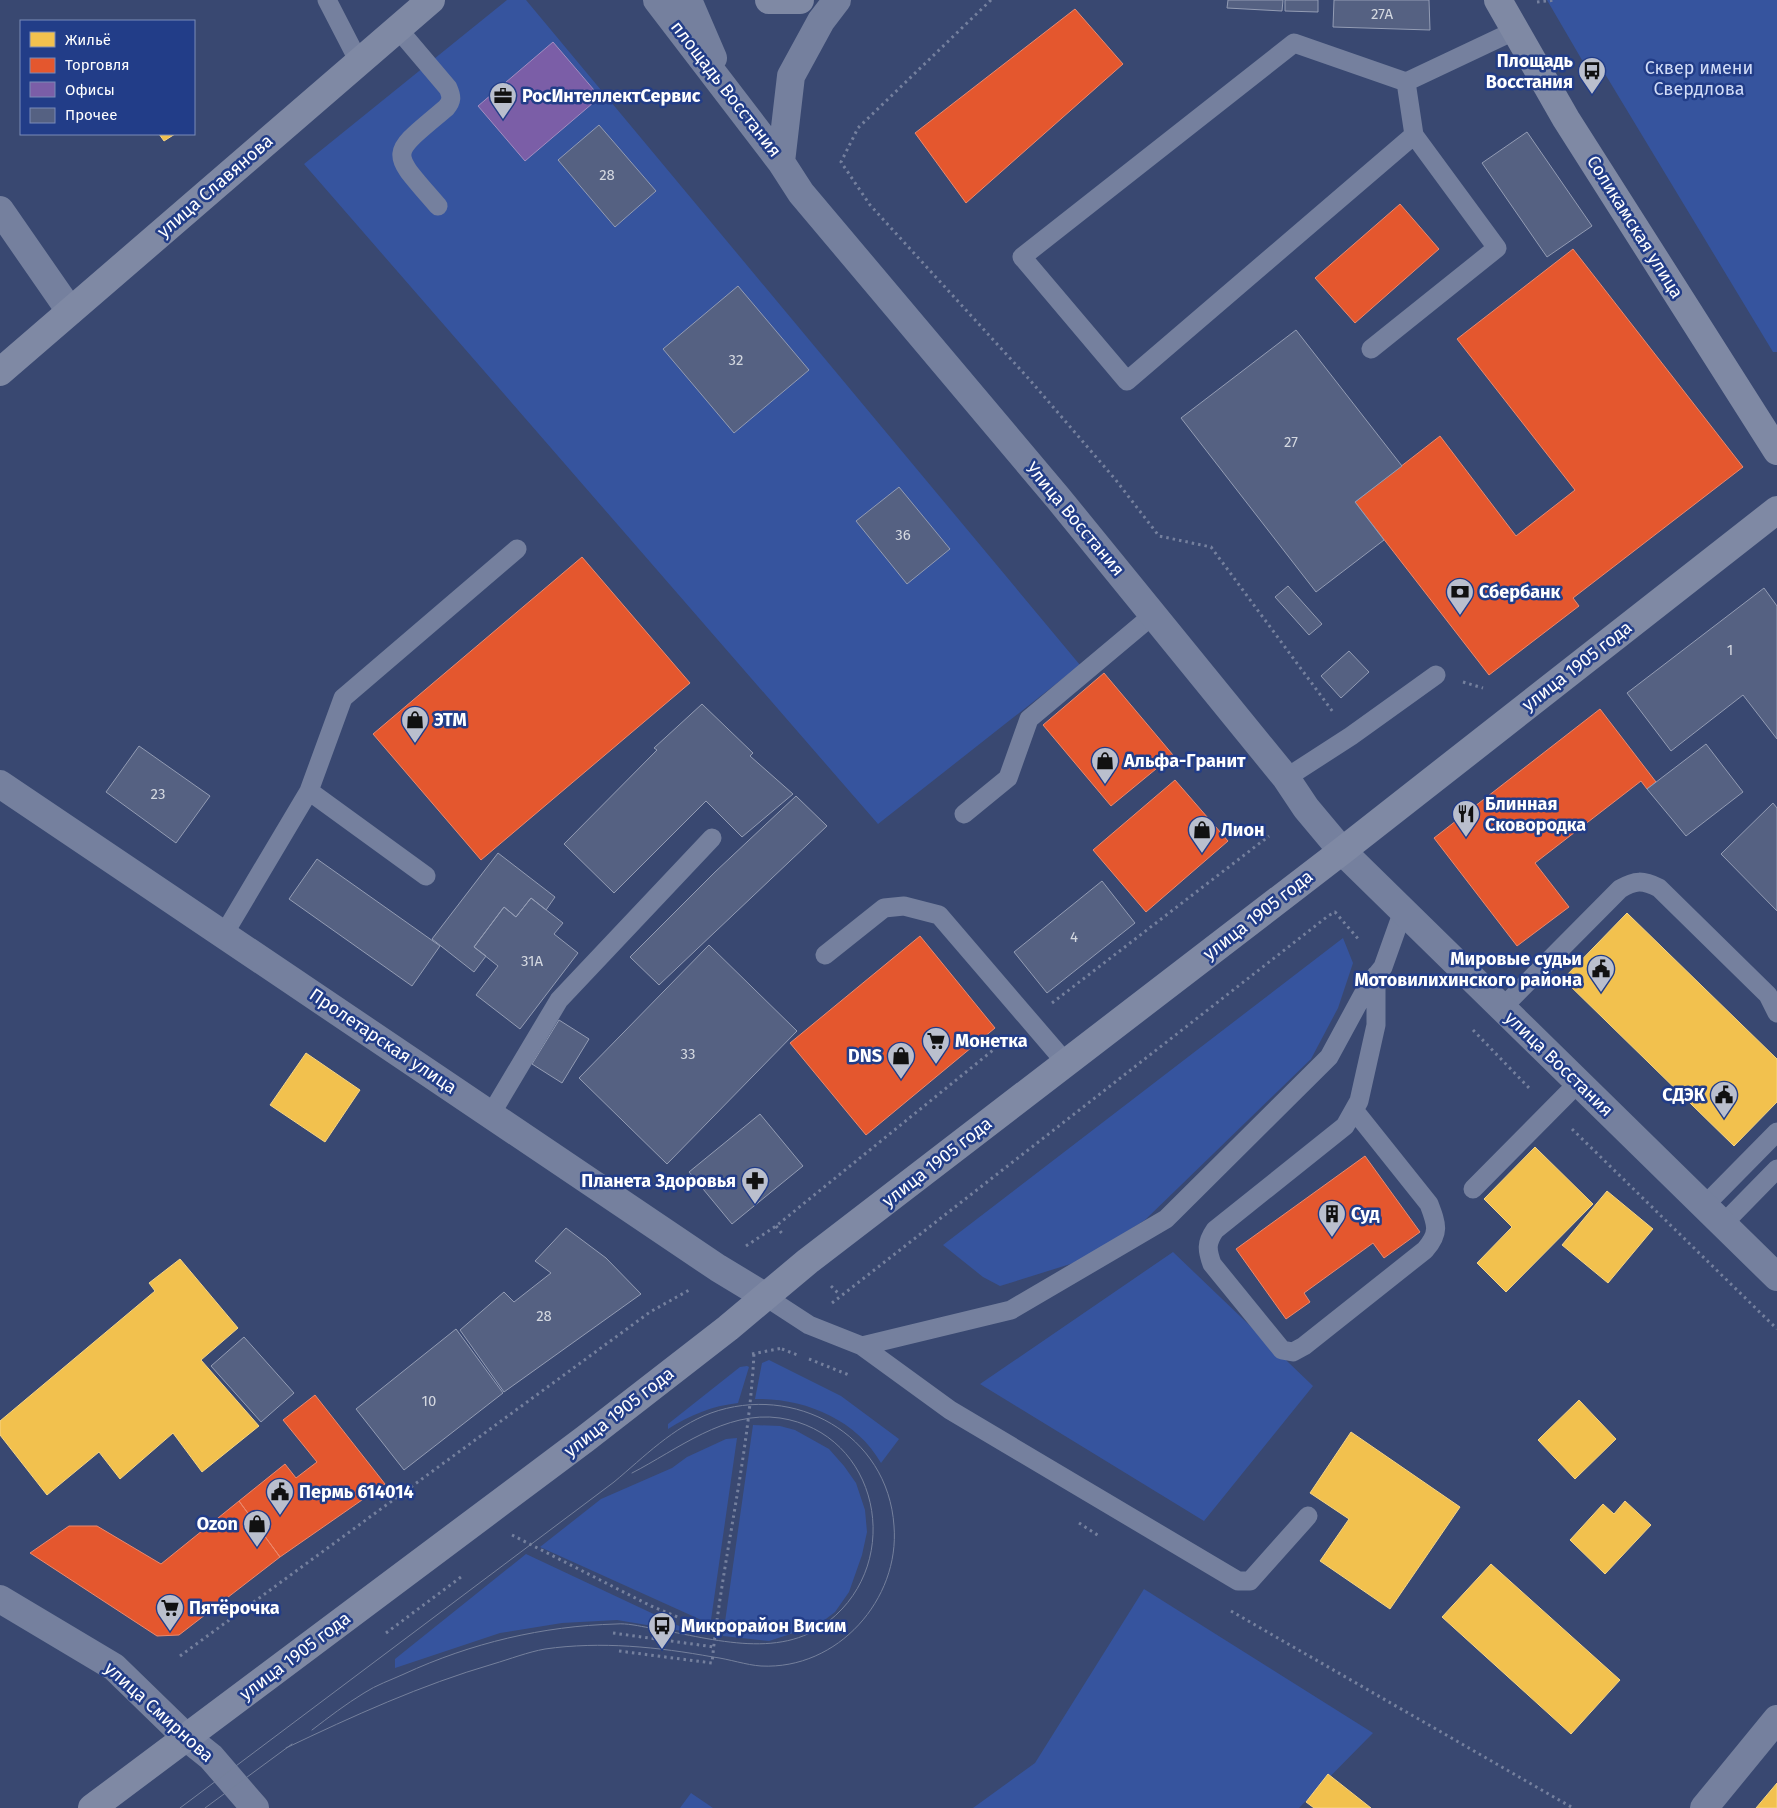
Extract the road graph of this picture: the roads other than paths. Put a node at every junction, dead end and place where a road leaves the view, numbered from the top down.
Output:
1 (327, 0) edge
2 (431, 0) edge
3 (657, 0) edge
4 (688, 0) edge
5 (769, 0) edge
6 (800, 0) edge
7 (837, 0) edge
8 (1498, 0) edge
9 (398, 28) junction
10 (1514, 31) junction
11 (359, 62) junction
12 (1406, 82) junction
13 (731, 99) junction
14 (1414, 136) junction
15 (781, 162) junction
16 (438, 206) dead end
17 (0, 210) edge
18 (70, 311) junction
19 (1371, 349) dead end
20 (0, 372) edge
21 (1777, 451) edge
22 (1777, 510) edge
23 (517, 549) dead end
24 (1153, 615) junction
25 (1436, 674) dead end
26 (1286, 778) junction
27 (0, 784) edge
28 (309, 791) junction
29 (964, 814) dead end
30 (712, 838) dead end
31 (1342, 851) junction
32 (426, 876) dead end
33 (1404, 911) junction
34 (224, 934) junction
35 (825, 955) dead end
36 (1376, 975) junction
37 (1502, 1008) junction
38 (1777, 1013) edge
39 (1066, 1063) junction
40 (1578, 1083) junction
41 (1354, 1110) junction
42 (491, 1114) junction
43 (1777, 1132) edge
44 (1777, 1170) edge
45 (1473, 1189) dead end
46 (1714, 1215) junction
47 (1777, 1277) edge
48 (766, 1296) junction
49 (862, 1346) junction
50 (1308, 1516) dead end
51 (0, 1599) edge
52 (1777, 1719) edge
53 (186, 1737) junction
54 (92, 1808) edge
55 (255, 1808) edge
56 (1704, 1808) edge

1 - 11 lane
2 - 9 main road, улица Славянова
3 - 13 street, площадь Восстания
4 - 13 street
5 - 6 main road
7 - 15 street, площадь Восстания
8 - 10 main road, Соликамская улица
9 - 11 main road, улица Славянова
9 - 16 lane
10 - 12 lane
10 - 21 main road, Соликамская улица
11 - 18 main road, улица Славянова
12 - 14 lane
12 - 14 lane
13 - 15 street, площадь Восстания
14 - 19 lane
15 - 24 street, Улица Восстания
17 - 18 street
18 - 20 main road, улица Славянова
22 - 31 main road, улица 1905 года
23 - 28 lane
24 - 26 street, Улица Восстания
24 - 29 lane
25 - 26 lane
26 - 31 street, Улица Восстания
27 - 34 street, Пролетарская улица
28 - 32 lane
28 - 34 lane
30 - 42 lane
31 - 33 street, улица Восстания
31 - 39 main road, улица 1905 года
33 - 36 lane
33 - 37 street, улица Восстания
34 - 42 street, Пролетарская улица
35 - 39 lane
36 - 41 lane
36 - 49 lane
37 - 38 lane
37 - 40 street, улица Восстания
39 - 48 main road, улица 1905 года
40 - 45 lane
40 - 46 street, улица Восстания
41 - 41 lane
42 - 48 street, Пролетарская улица
43 - 46 lane
44 - 46 lane
46 - 47 street, улица Восстания
48 - 49 lane
48 - 53 main road, улица 1905 года
49 - 50 lane
51 - 53 street, улица Смирнова
52 - 56 street
53 - 54 main road, улица 1905 года
53 - 55 street, улица Смирнова

